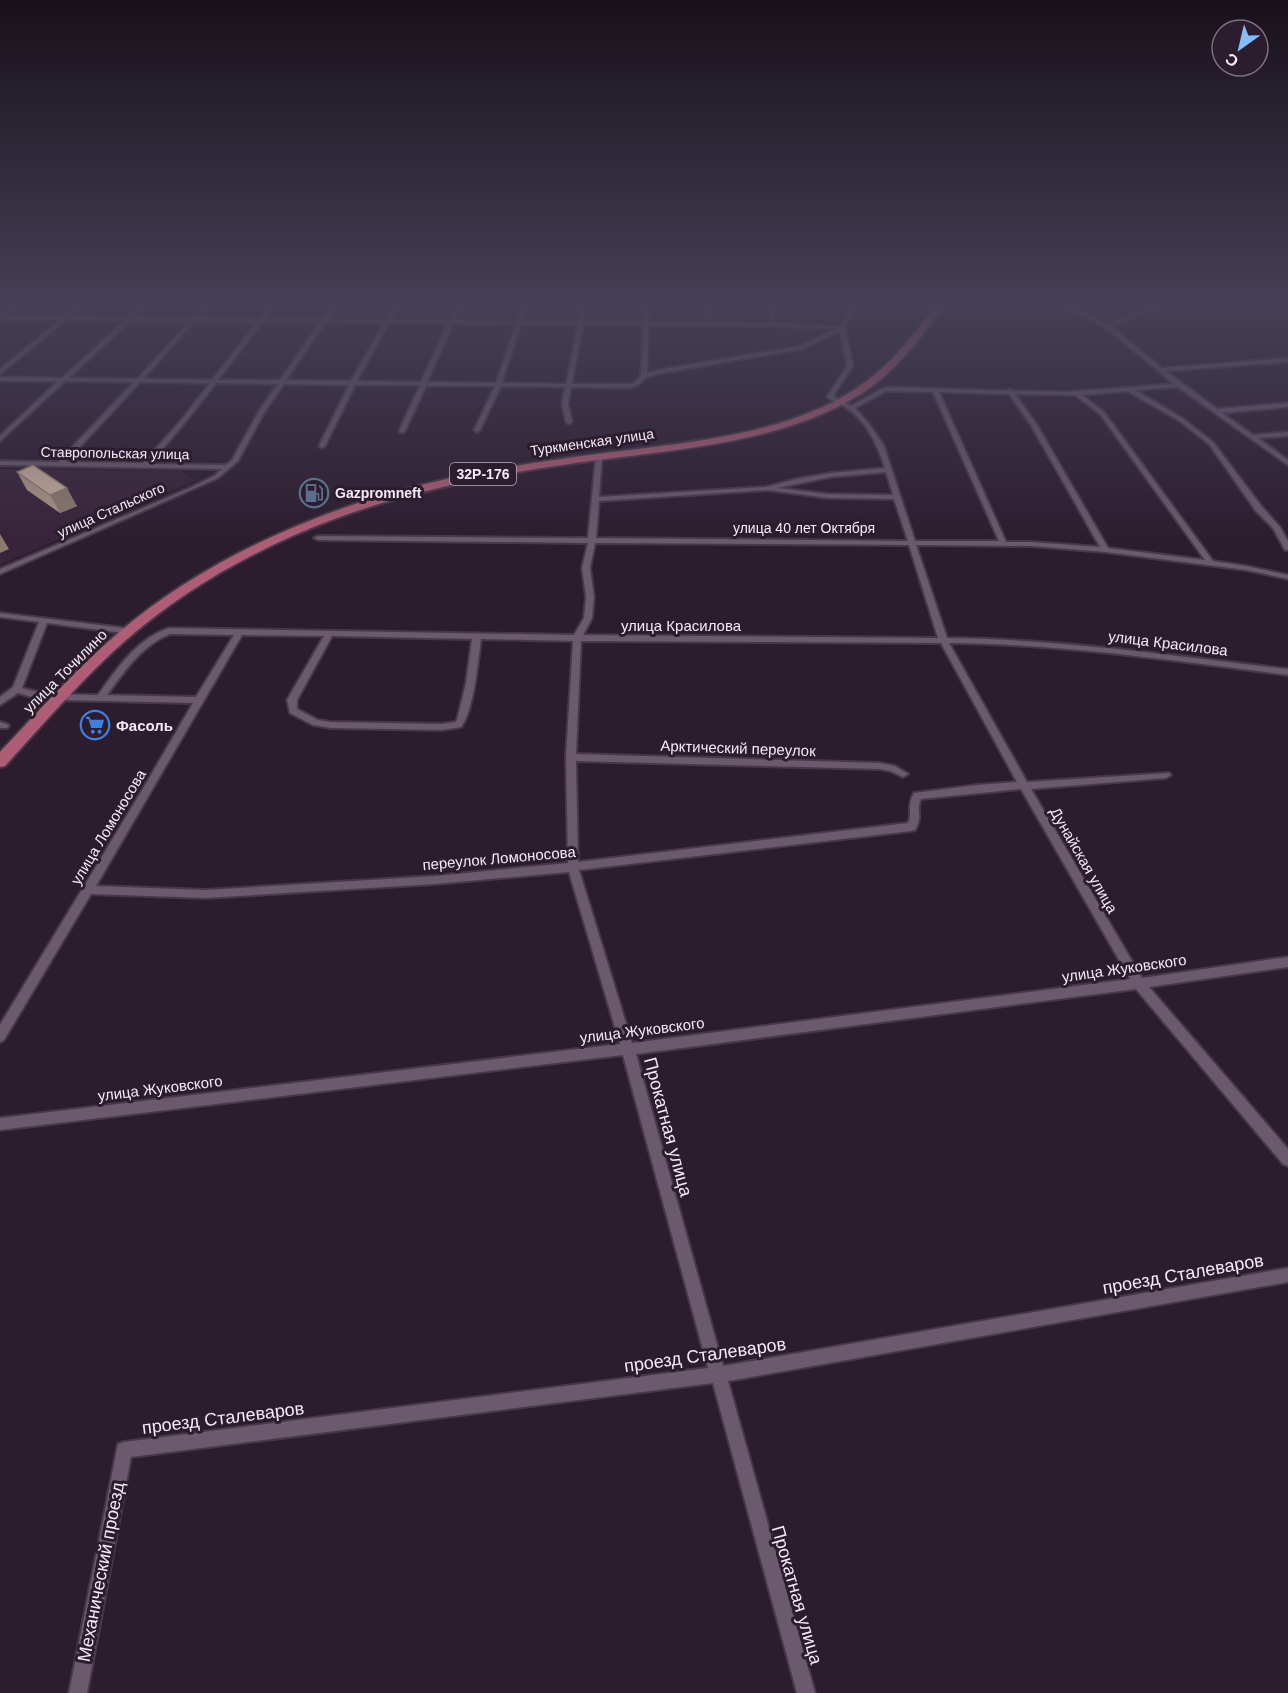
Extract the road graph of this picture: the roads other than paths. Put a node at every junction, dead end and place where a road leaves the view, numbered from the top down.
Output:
1 (59, 384) edge
2 (135, 384) edge
3 (210, 384) edge
4 (282, 384) edge
5 (353, 384) edge
6 (425, 384) edge
7 (499, 384) edge
8 (569, 384) joint
9 (636, 384) edge
10 (838, 384) edge
11 (869, 384) edge
12 (1179, 385) joint
13 (1128, 389) junction
14 (935, 390) junction
15 (1010, 391) junction
16 (1077, 394) junction
17 (838, 403) junction
18 (1288, 405) edge
19 (851, 408) junction
20 (1218, 411) junction
21 (569, 422) dead end
22 (477, 430) dead end
23 (402, 431) dead end
24 (1288, 434) edge
25 (1251, 437) junction
26 (0, 438) edge
27 (322, 446) dead end
28 (599, 456) junction
29 (0, 463) edge
30 (61, 463) junction
31 (1288, 463) edge
32 (145, 465) junction
33 (229, 467) junction
34 (890, 470) junction
35 (765, 489) junction
36 (898, 497) junction
37 (596, 499) junction
38 (318, 538) dead end
39 (592, 540) junction
40 (911, 542) junction
41 (1003, 543) junction
42 (1288, 548) edge
43 (1105, 550) junction
44 (1211, 564) junction
45 (0, 572) edge
46 (1288, 577) edge
47 (0, 615) edge
48 (44, 620) junction
49 (130, 631) junction
50 (240, 632) junction
51 (330, 633) junction
52 (477, 636) junction
53 (577, 638) junction
54 (943, 640) junction
55 (1288, 672) edge
56 (17, 689) junction
57 (60, 697) junction
58 (101, 697) junction
59 (199, 700) junction
60 (0, 702) edge
61 (570, 757) junction
62 (0, 762) edge
63 (903, 774) dead end
64 (1166, 775) dead end
65 (1024, 786) junction
66 (573, 867) junction
67 (88, 890) junction
68 (1288, 962) edge
69 (1139, 984) junction
70 (0, 1036) edge
71 (628, 1049) junction
72 (0, 1124) edge
73 (1288, 1159) edge
74 (1288, 1275) edge
75 (717, 1375) junction
76 (124, 1450) joint
77 (78, 1693) edge
78 (806, 1693) edge

1 - 26 street
2 - 30 street
3 - 32 street
4 - 33 street
5 - 27 street
6 - 23 street
7 - 22 street
8 - 9 street
8 - 21 street
10 - 17 street
11 - 17 main road, Туркменская улица / 32Р-176
12 - 13 street
12 - 20 street
13 - 16 street
13 - 42 street
14 - 15 street
14 - 19 street
14 - 41 street
15 - 16 street
15 - 43 street
16 - 44 street
17 - 19 street
17 - 28 main road, Туркменская улица / 32Р-176
18 - 20 street
19 - 34 street, Дунайская улица
20 - 25 street
24 - 25 street
25 - 31 street
28 - 37 street, Прокатная улица
28 - 49 main road, Туркменская улица / 32Р-176
29 - 30 street, Ставропольская улица
30 - 32 street, Ставропольская улица
32 - 33 street, Ставропольская улица
33 - 45 street, улица Стальского
34 - 35 street
34 - 36 street, Дунайская улица
35 - 36 street
35 - 37 street
36 - 40 street, Дунайская улица
37 - 39 street, Прокатная улица
38 - 39 street, улица 40 лет Октября
39 - 40 street, улица 40 лет Октября
39 - 53 street, Прокатная улица
40 - 41 street, улица 40 лет Октября
40 - 54 street, Дунайская улица
41 - 43 street, улица 40 лет Октября
43 - 44 street, улица 40 лет Октября
44 - 46 street, улица 40 лет Октября
47 - 48 street
48 - 49 street
48 - 56 street
49 - 57 main road, улица Точилино / 32Р-176
50 - 51 street, улица Красилова
50 - 58 street, улица Красилова
50 - 59 street, улица Ломоносова
51 - 52 street, улица Красилова
51 - 52 street
52 - 53 street, улица Красилова
53 - 54 street, улица Красилова
53 - 61 street, Прокатная улица
54 - 55 street, улица Красилова
54 - 65 street, Дунайская улица
56 - 57 street
56 - 60 street
57 - 58 street
57 - 62 main road, улица Точилино / 32Р-176
58 - 59 street
59 - 67 street, улица Ломоносова
61 - 63 street, Арктический переулок
61 - 66 street, Прокатная улица
64 - 65 street
65 - 66 street, переулок Ломоносова
65 - 69 street, Дунайская улица
66 - 67 street, переулок Ломоносова
66 - 71 street, Прокатная улица
67 - 70 street, улица Ломоносова
68 - 69 street, улица Жуковского
69 - 71 street, улица Жуковского
69 - 73 street, Дунайская улица
71 - 72 street, улица Жуковского
71 - 75 street, Прокатная улица
74 - 75 street, проезд Сталеваров
75 - 76 street, проезд Сталеваров
75 - 78 street, Прокатная улица
76 - 77 street, Механический проезд

